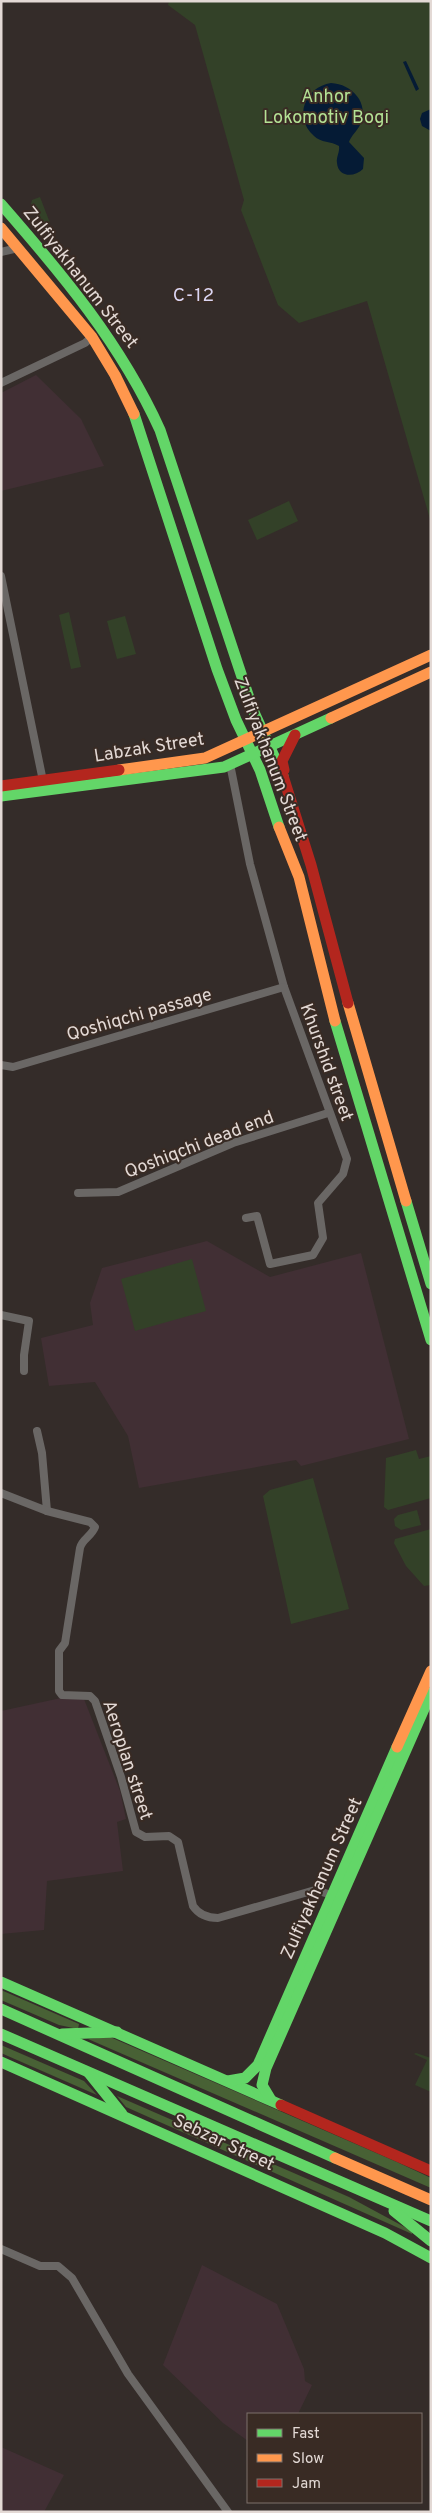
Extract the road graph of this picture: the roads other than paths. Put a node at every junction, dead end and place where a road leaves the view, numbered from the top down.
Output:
1 (1, 204) edge
2 (1, 228) edge
3 (33, 240) junction
4 (18, 248) junction
5 (1, 252) edge
6 (103, 326) junction
7 (92, 337) junction
8 (1, 383) edge
9 (140, 386) junction
10 (125, 394) junction
11 (163, 439) junction
12 (145, 444) junction
13 (1, 576) edge
14 (431, 655) edge
15 (431, 672) edge
16 (264, 732) junction
17 (296, 734) junction
18 (246, 741) junction
19 (270, 746) junction
20 (252, 754) junction
21 (230, 764) junction
22 (43, 781) junction
23 (1, 786) edge
24 (287, 786) junction
25 (1, 796) edge
26 (284, 987) junction
27 (1, 1065) edge
28 (328, 1113) junction
29 (78, 1193) dead end
30 (246, 1218) dead end
31 (431, 1284) edge
32 (1, 1315) edge
33 (431, 1340) edge
34 (24, 1371) dead end
35 (37, 1431) dead end
36 (1, 1493) edge
37 (47, 1511) junction
38 (431, 1671) edge
39 (431, 1693) edge
40 (332, 1895) junction
41 (1, 1982) edge
42 (1, 2009) edge
43 (117, 2032) junction
44 (1, 2034) edge
45 (57, 2034) junction
46 (1, 2062) edge
47 (87, 2071) junction
48 (228, 2081) junction
49 (272, 2101) junction
50 (122, 2114) junction
51 (431, 2171) edge
52 (431, 2200) edge
53 (382, 2201) junction
54 (431, 2221) edge
55 (431, 2241) edge
56 (1, 2249) edge
57 (431, 2258) edge
58 (223, 2510) edge

1 - 3 main road, Zulfiyakhanum Street
2 - 4 main road, Zulfiyakhanum Street
3 - 4 main road
3 - 6 main road, Zulfiyakhanum Street
4 - 5 street
4 - 7 main road, Zulfiyakhanum Street
6 - 7 main road
6 - 9 main road, Zulfiyakhanum Street
7 - 8 street
7 - 10 main road, Zulfiyakhanum Street
9 - 10 main road
9 - 11 main road, Zulfiyakhanum Street
10 - 12 main road, Zulfiyakhanum Street
11 - 12 main road
11 - 16 main road, Zulfiyakhanum Street
12 - 18 main road, Zulfiyakhanum Street
13 - 22 street
14 - 16 main road, Labzak Street
15 - 17 main road, Labzak Street
16 - 18 main road, Labzak Street
16 - 19 main road, Zulfiyakhanum Street
17 - 19 main road, Labzak Street
17 - 24 main road
18 - 20 main road, Zulfiyakhanum Street
18 - 22 main road, Labzak Street
19 - 20 main road, Labzak Street
19 - 24 main road, Zulfiyakhanum Street
20 - 21 main road, Labzak Street
20 - 33 main road, Zulfiyakhanum Street
21 - 25 main road, Labzak Street
21 - 26 street, Khurshid street
22 - 23 main road, Labzak Street
24 - 31 main road, Zulfiyakhanum Street
26 - 27 street, Qoshiqchi passage
26 - 28 street, Khurshid street
28 - 29 street, Qoshiqchi dead end
28 - 30 street, Khurshid street
32 - 34 street
35 - 37 street
36 - 37 street
37 - 40 street, Aeroplan street
38 - 40 main road, Zulfiyakhanum Street
39 - 49 main road, Zulfiyakhanum Street
40 - 48 main road, Zulfiyakhanum Street
41 - 43 main road
42 - 45 main road, Sebzar Street
43 - 45 main road
43 - 48 main road
44 - 47 main road, Sebzar Street
45 - 52 main road, Sebzar Street
46 - 50 main road, Sebzar Street
47 - 50 main road
47 - 53 main road, Sebzar Street
48 - 49 main road
49 - 51 main road
50 - 57 main road, Sebzar Street
53 - 54 main road, Sebzar Street
53 - 55 main road
56 - 58 street

